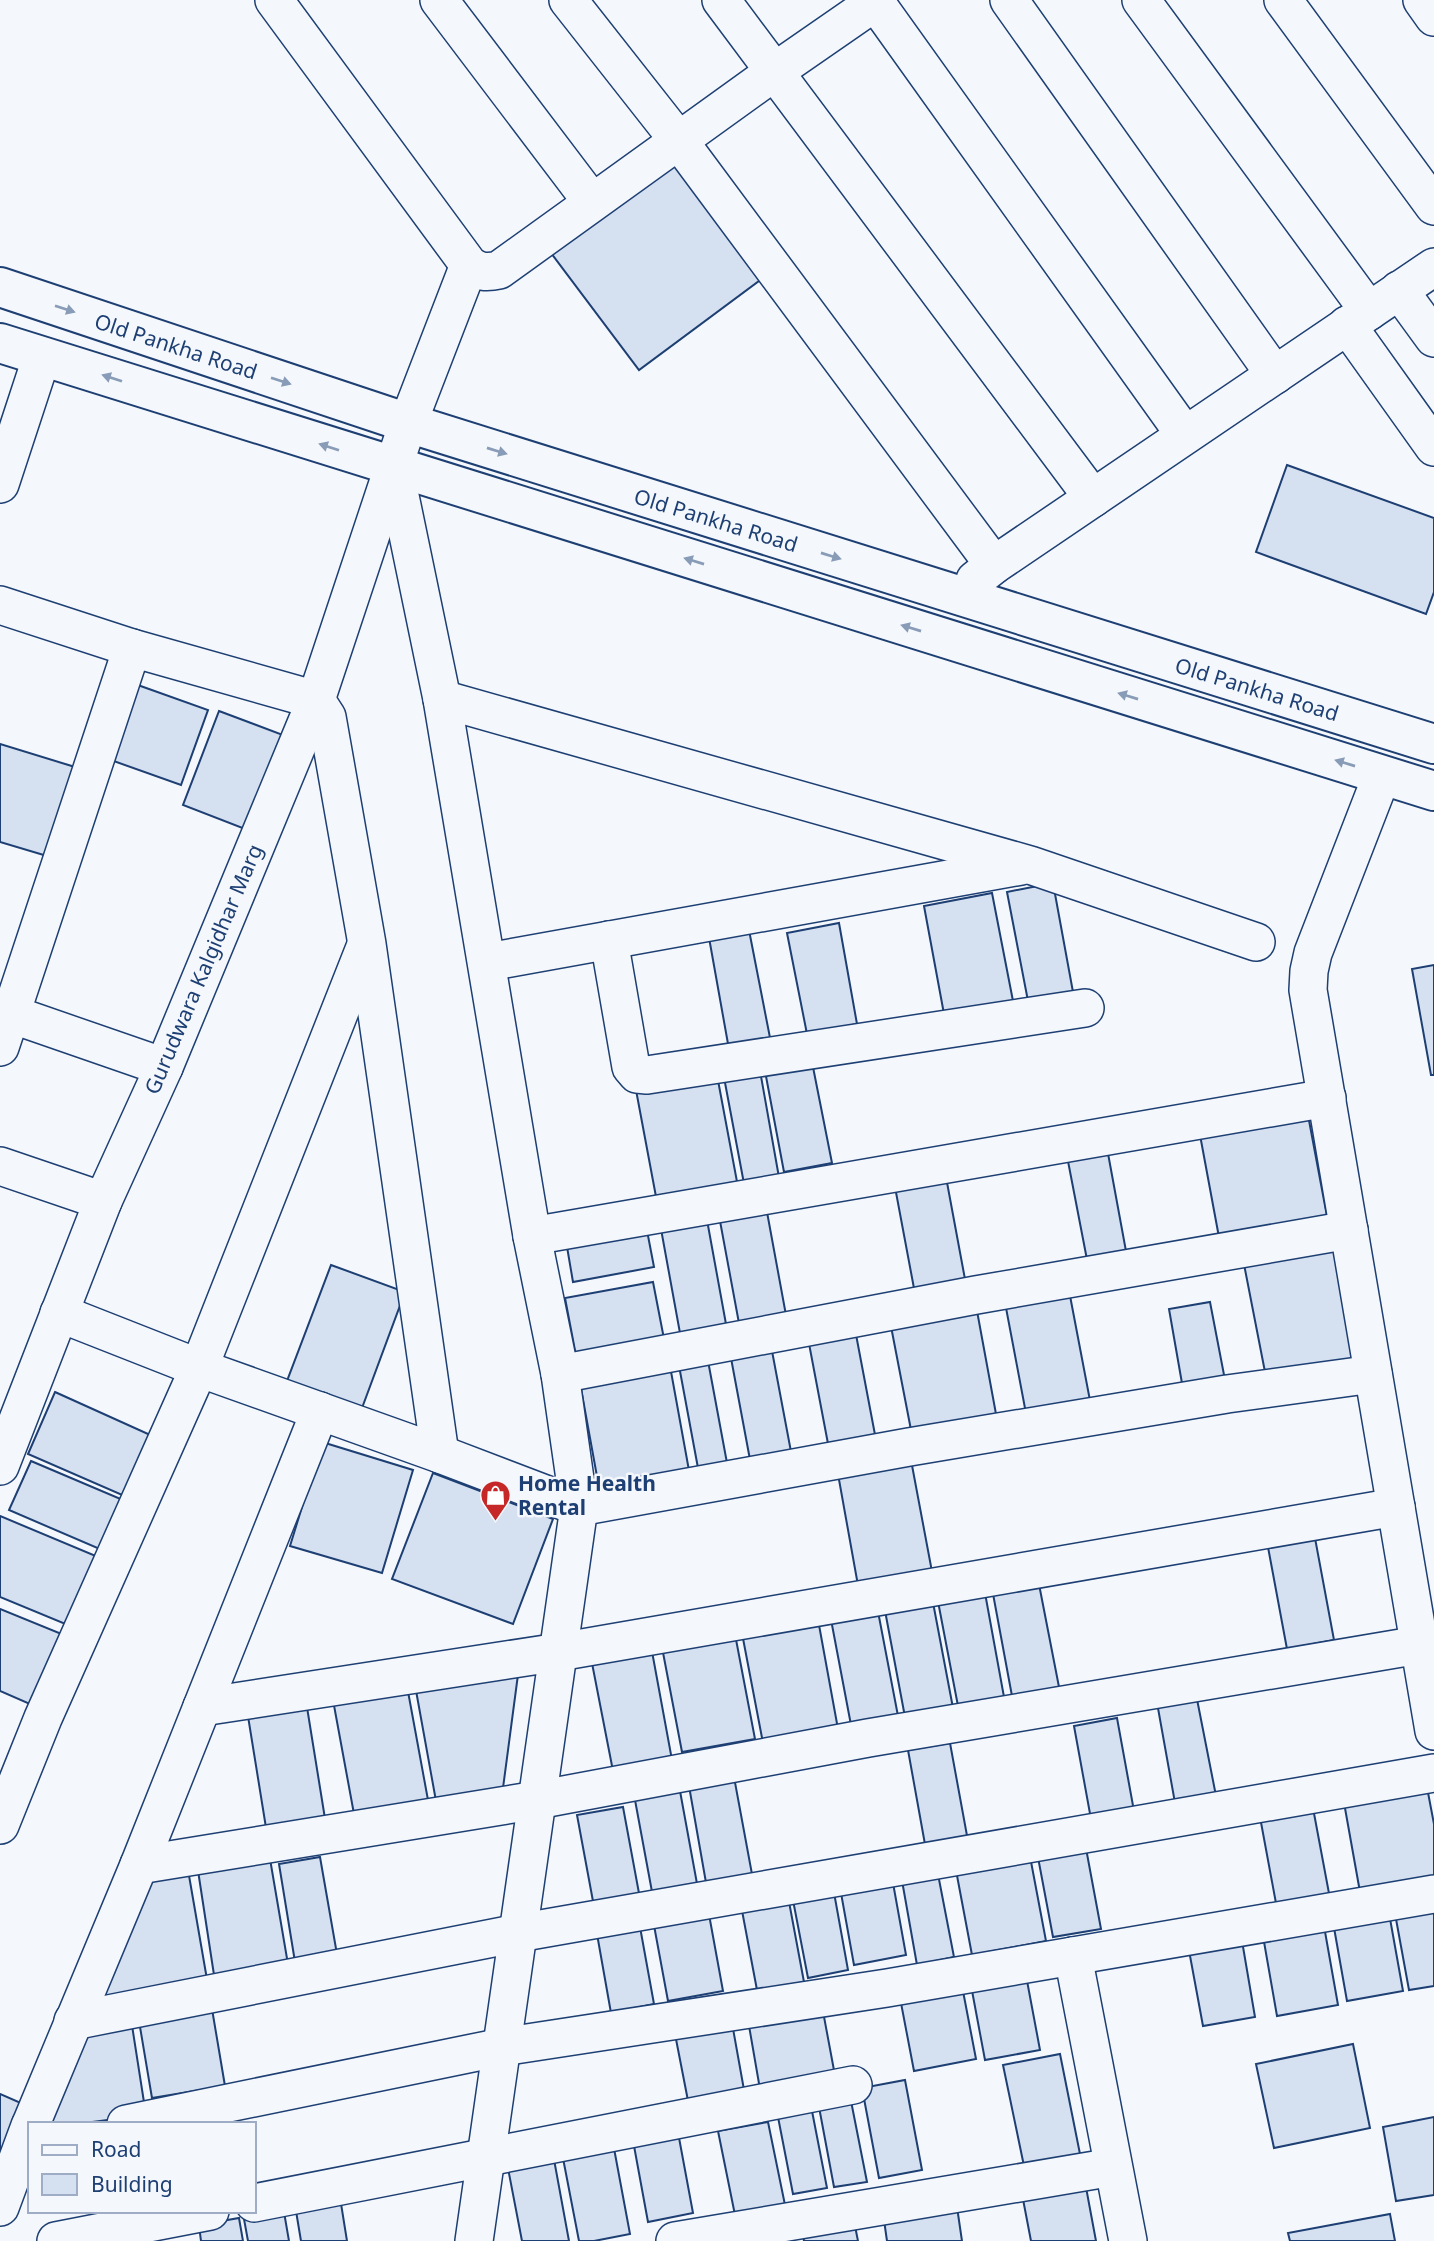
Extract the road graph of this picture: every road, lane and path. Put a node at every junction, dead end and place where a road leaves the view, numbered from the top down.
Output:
1 (274, 0) edge
2 (439, 0) edge
3 (568, 0) edge
4 (721, 0) edge
5 (1009, 0) edge
6 (1141, 0) edge
7 (1283, 0) edge
8 (1422, 0) edge
9 (876, 1) edge
10 (1434, 17) edge
11 (774, 72) junction
12 (679, 141) junction
13 (592, 202) junction
14 (1434, 206) edge
15 (468, 265) junction
16 (1434, 267) edge
17 (0, 287) edge
18 (1399, 290) junction
19 (1358, 318) junction
20 (1434, 338) edge
21 (0, 343) edge
22 (43, 356) junction
23 (1275, 375) junction
24 (408, 423) junction
25 (1185, 435) junction
26 (1434, 447) edge
27 (394, 467) junction
28 (0, 484) edge
29 (1093, 498) junction
30 (994, 565) junction
31 (957, 595) junction
32 (0, 605) edge
33 (132, 648) junction
34 (442, 699) junction
35 (316, 700) junction
36 (1434, 744) edge
37 (1382, 775) junction
38 (1434, 791) edge
39 (1030, 865) junction
40 (609, 940) junction
41 (1256, 942) dead end
42 (367, 944) junction
43 (488, 962) junction
44 (1085, 1008) dead end
45 (5, 1031) edge
46 (164, 1067) junction
47 (1327, 1098) junction
48 (0, 1166) edge
49 (103, 1201) junction
50 (1349, 1230) junction
51 (532, 1237) junction
52 (59, 1313) junction
53 (199, 1368) junction
54 (560, 1374) junction
55 (1373, 1374) junction
56 (320, 1411) junction
57 (440, 1454) junction
58 (0, 1466) edge
59 (579, 1507) junction
60 (1396, 1507) junction
61 (1419, 1644) junction
62 (559, 1652) junction
63 (202, 1707) junction
64 (1434, 1731) edge
65 (1434, 1773) edge
66 (537, 1800) junction
67 (0, 1825) edge
68 (139, 1865) junction
69 (1434, 1894) edge
70 (518, 1933) junction
71 (1073, 1956) junction
72 (73, 2021) junction
73 (502, 2048) junction
74 (853, 2085) dead end
75 (32, 2122) edge
76 (136, 2122) edge
77 (28, 2133) edge
78 (486, 2158) junction
79 (1113, 2167) junction
80 (256, 2203) edge
81 (0, 2207) edge
82 (200, 2213) edge
83 (56, 2241) edge
84 (474, 2241) edge
85 (675, 2241) edge
86 (1128, 2241) edge

1 - 15 street
2 - 13 street
3 - 12 street
4 - 11 street
5 - 23 street
6 - 19 street
7 - 14 street
8 - 10 street
9 - 11 street
9 - 25 street
11 - 12 street
11 - 29 street
12 - 13 street
12 - 30 street
13 - 15 street
15 - 24 street, Gurudwara Kalgidhar Marg
16 - 18 street
17 -> 24 street, Old Pankha Road
18 - 19 street
18 - 20 street
19 - 23 street
19 - 26 street
21 - 22 street
27 -> 22 street
22 - 28 street
23 - 25 street
24 - 27 street, Gurudwara Kalgidhar Marg
24 -> 31 street, Old Pankha Road
25 - 29 street
27 - 34 street
27 - 35 street, Gurudwara Kalgidhar Marg
37 -> 27 street
29 - 30 street
30 - 31 street
31 - 36 street, Old Pankha Road
32 - 33 street
33 - 35 street
33 - 45 street
34 - 39 street
34 - 43 street
35 - 42 street
35 - 46 street, Gurudwara Kalgidhar Marg
37 - 38 street
37 - 47 street
39 - 40 street
39 - 41 street
40 - 43 street
40 - 44 street
42 - 53 street
42 - 57 street
43 - 51 street
45 - 46 street
46 - 49 street, Gurudwara Kalgidhar Marg
47 - 50 street
47 - 51 street
48 - 49 street
49 - 52 street, Gurudwara Kalgidhar Marg
50 - 54 street
50 - 55 street
51 - 54 street
52 - 53 street
52 - 58 street, Gurudwara Kalgidhar Marg
53 - 56 street
53 - 67 street
54 - 59 street
55 - 59 street
55 - 60 street
56 - 57 street
56 - 63 street
57 - 59 street
59 - 62 street
60 - 61 street
60 - 62 street
61 - 64 street
61 - 66 street
62 - 63 street
62 - 66 street
63 - 68 street
65 - 70 street
66 - 68 street
66 - 70 street
68 - 72 street
69 - 71 street
70 - 72 street
70 - 73 street
71 - 73 street
71 - 79 street
72 - 75 street
73 - 76 street
73 - 78 street
74 - 78 street
77 - 81 street
78 - 80 street
78 - 84 street
79 - 85 street
79 - 86 street
82 - 83 street

